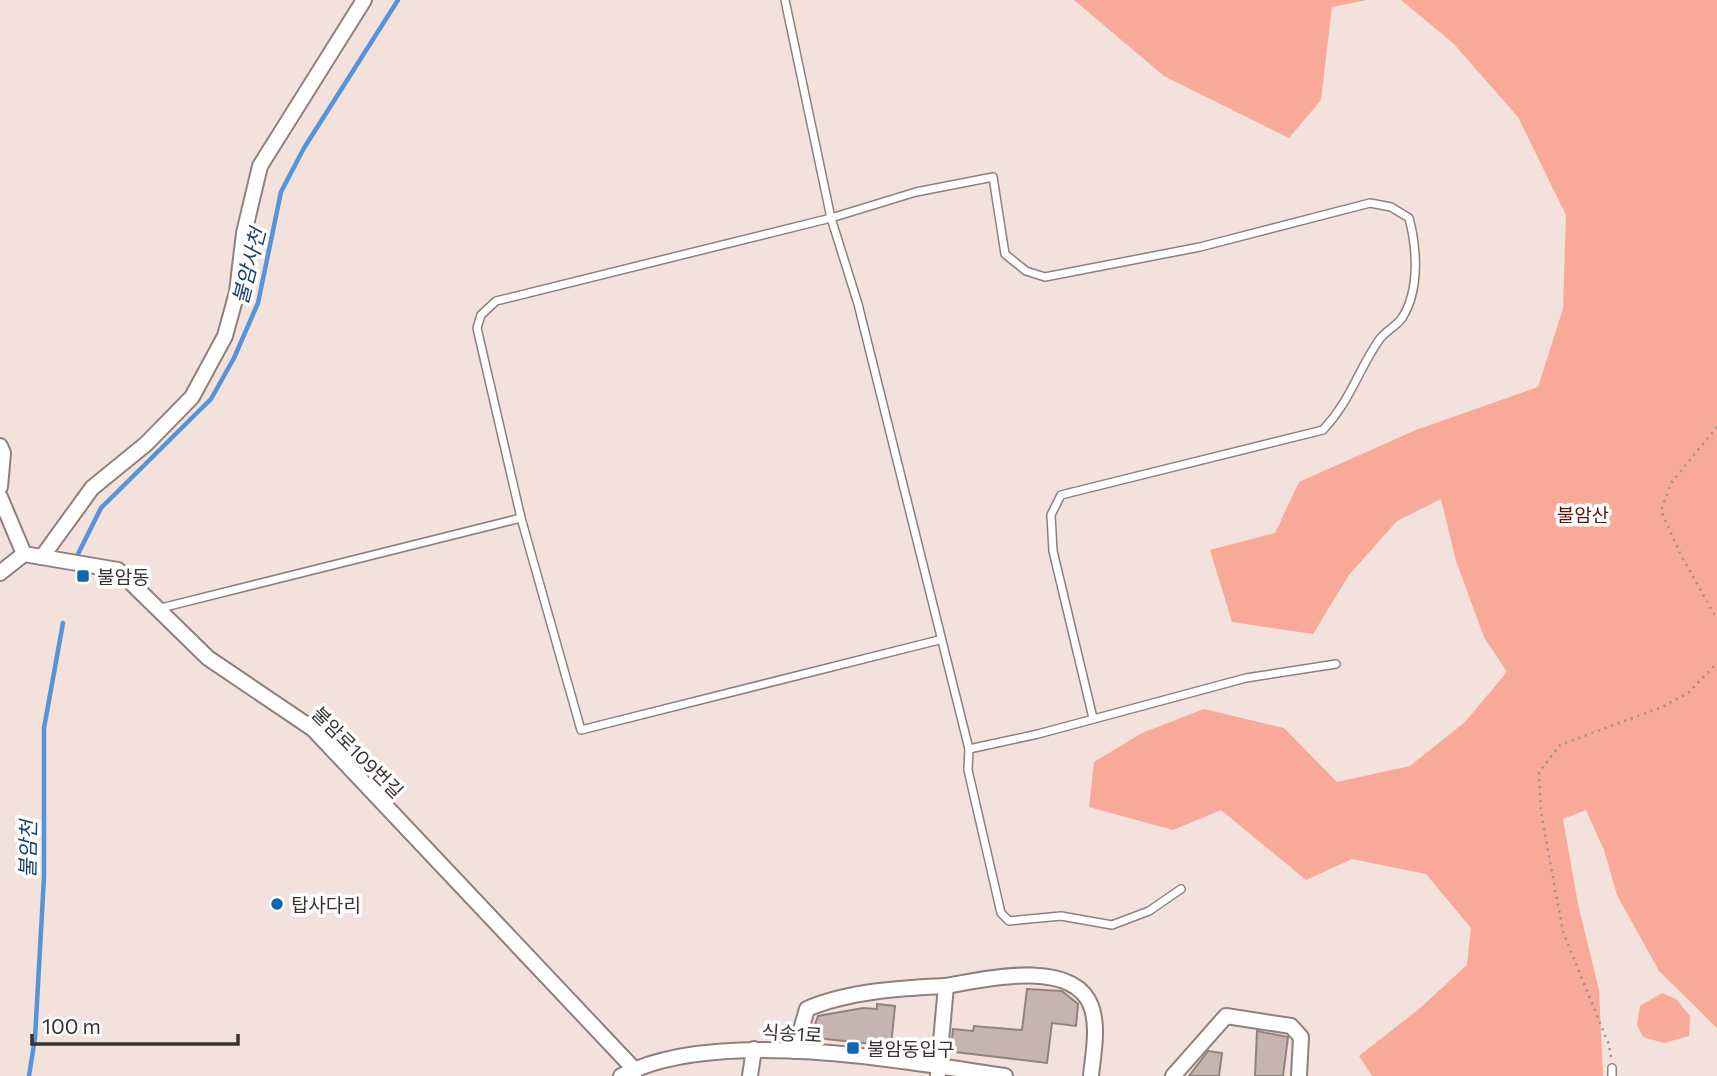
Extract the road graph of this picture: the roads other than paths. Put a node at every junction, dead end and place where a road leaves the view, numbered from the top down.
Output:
1 (364, 0) edge
2 (785, 0) edge
3 (831, 218) junction
4 (0, 446) edge
5 (0, 487) edge
6 (0, 497) edge
7 (521, 518) junction
8 (24, 554) junction
9 (42, 557) junction
10 (0, 573) edge
11 (157, 609) junction
12 (939, 640) junction
13 (1336, 664) dead end
14 (1093, 718) junction
15 (969, 749) junction
16 (1181, 889) dead end
17 (946, 986) junction
18 (754, 1049) junction
19 (794, 1051) junction
20 (938, 1071) edge
21 (630, 1074) edge
22 (750, 1076) edge
23 (1005, 1076) edge
24 (1091, 1076) edge
25 (1173, 1076) edge
26 (1299, 1076) edge

1 - 9 street
2 - 3 lane
3 - 7 lane
3 - 12 lane
3 - 14 lane
4 - 5 street
6 - 8 street
7 - 11 lane
7 - 12 lane
8 - 9 street, 불암로109번길
8 - 10 street
9 - 11 street, 불암로109번길
11 - 21 street, 불암로109번길
12 - 15 lane
13 - 14 lane
14 - 15 lane
15 - 16 lane
17 - 19 street
17 - 20 street
17 - 24 street
18 - 19 street, 식송1로
18 - 21 street, 식송1로
18 - 22 street
19 - 20 street, 식송1로
20 - 23 street, 식송1로
25 - 26 street

